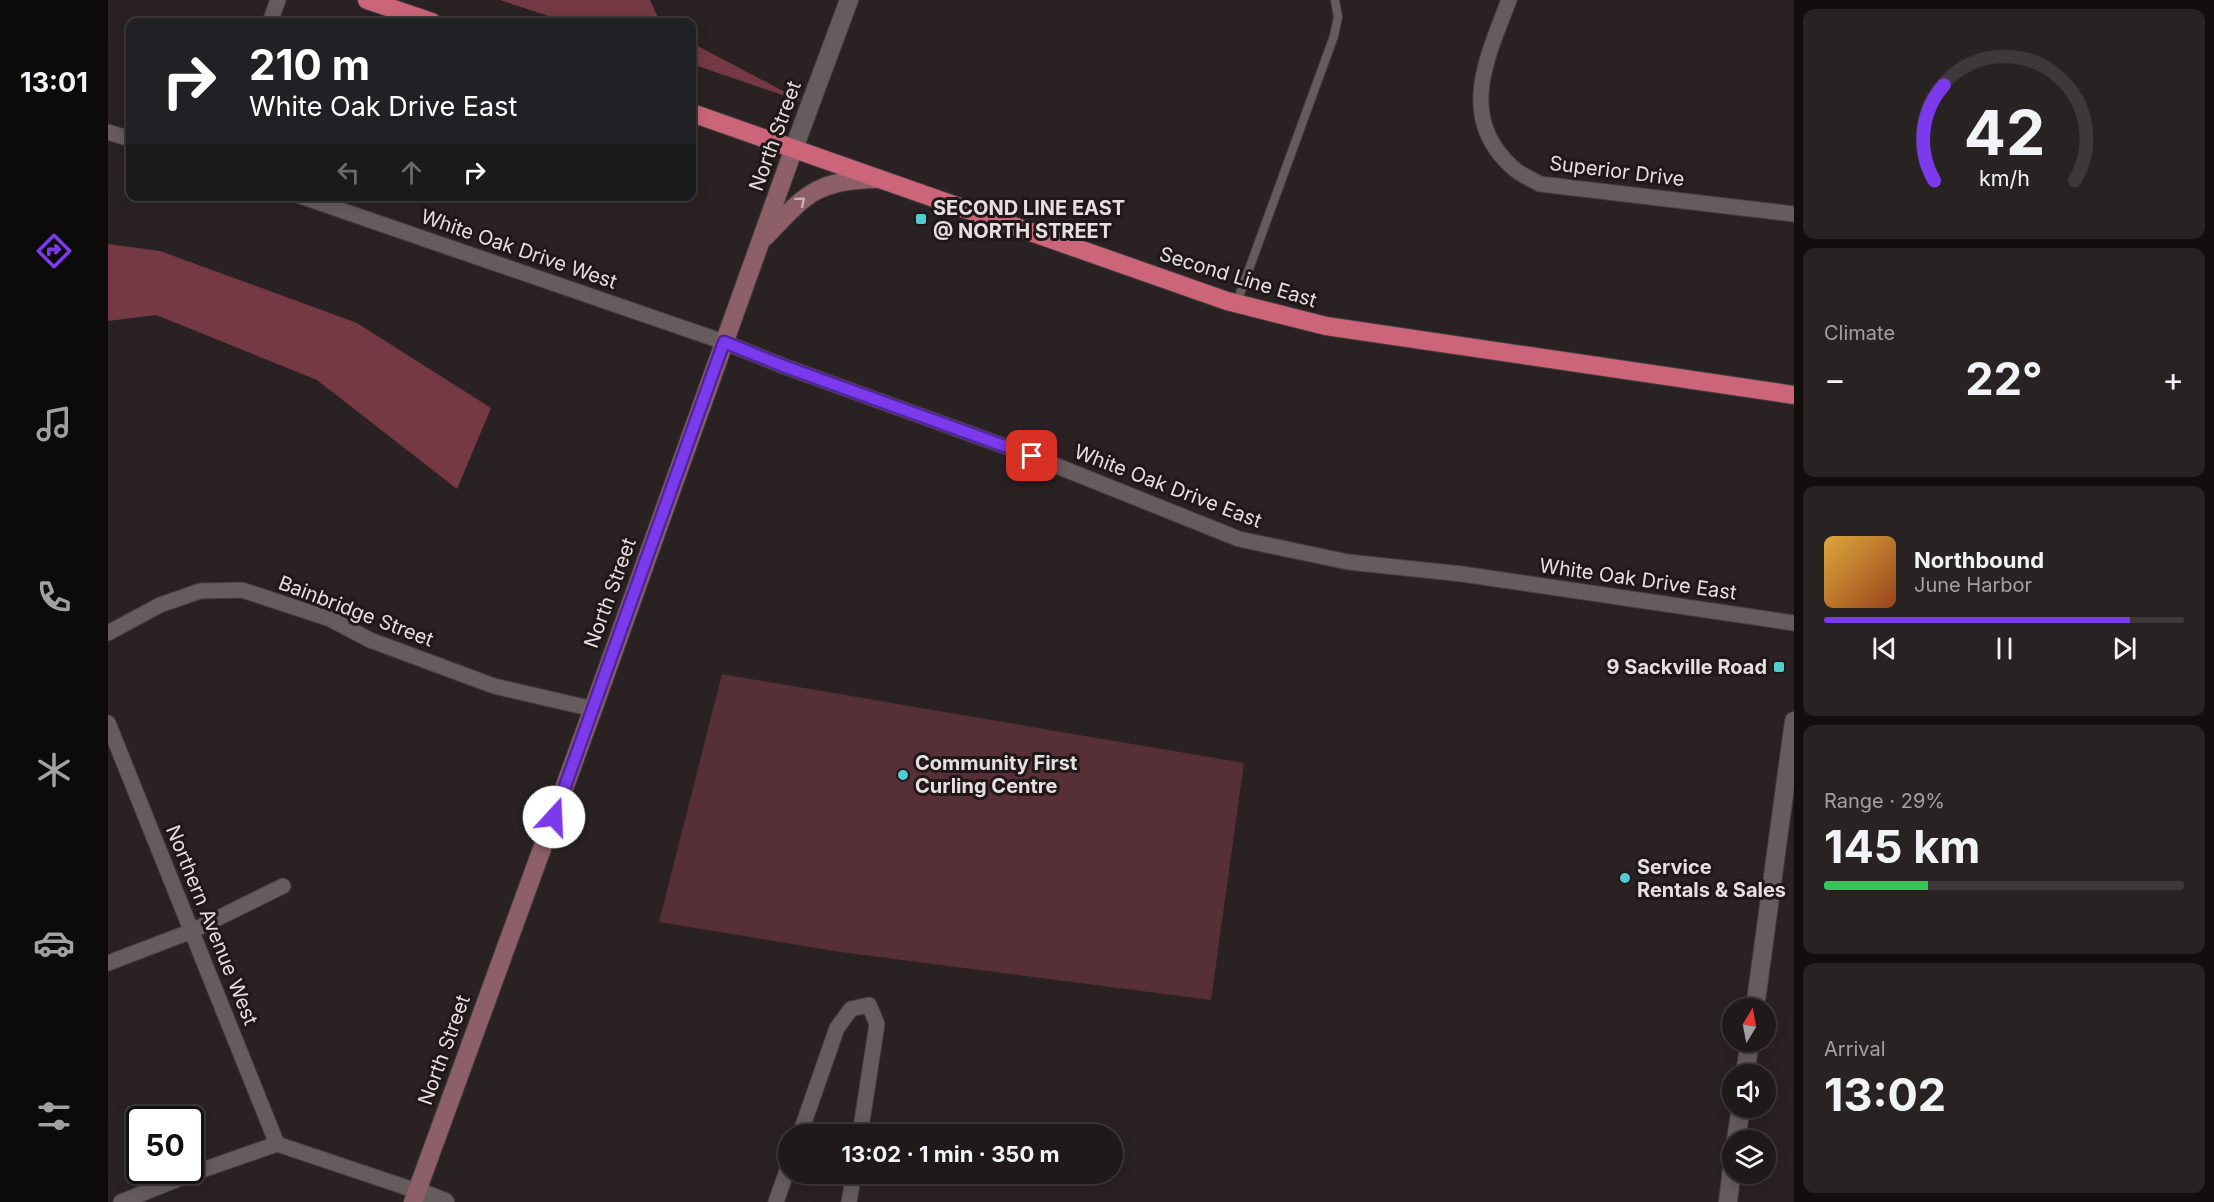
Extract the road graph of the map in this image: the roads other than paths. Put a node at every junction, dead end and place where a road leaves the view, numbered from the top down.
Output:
1 (278, 0) edge
2 (367, 0) edge
3 (849, 0) edge
4 (1335, 0) edge
5 (1509, 0) edge
6 (271, 18) edge
7 (420, 18) edge
8 (696, 114) edge
9 (108, 132) edge
10 (126, 138) edge
11 (794, 148) junction
12 (881, 179) junction
13 (315, 201) edge
14 (1794, 214) edge
15 (760, 242) junction
16 (1237, 304) junction
17 (724, 342) junction
18 (1794, 395) edge
19 (1794, 623) edge
20 (108, 633) edge
21 (593, 709) junction
22 (1794, 721) edge
23 (108, 723) edge
24 (283, 886) dead end
25 (192, 931) junction
26 (108, 963) edge
27 (1756, 998) edge
28 (803, 1124) edge
29 (862, 1124) edge
30 (277, 1144) junction
31 (782, 1184) edge
32 (852, 1184) edge
33 (1730, 1184) edge
34 (415, 1197) edge
35 (121, 1202) edge
36 (445, 1202) edge
37 (776, 1202) edge
38 (849, 1202) edge
39 (1728, 1202) edge

1 - 6 street
2 - 7 highway
3 - 11 street, North Street
4 - 16 lane
5 - 14 street, Superior Drive
8 - 11 highway, Second Line East
9 - 10 street
11 - 12 highway, Second Line East
11 - 15 main road, North Street
15 -> 12 main road
12 - 16 highway, Second Line East
13 - 17 street, White Oak Drive West
15 - 17 main road, North Street
16 - 18 highway, Second Line East
17 - 19 street, White Oak Drive East
17 - 21 main road, North Street
20 - 21 street, Bainbridge Street
21 - 34 main road, North Street
22 - 27 street
23 - 25 street, Northern Avenue West
24 - 25 street
25 - 26 street
25 - 30 street, Northern Avenue West
28 - 29 street
30 - 34 street
30 - 35 street
31 - 37 street
32 - 38 street
33 - 39 street
34 - 36 street

